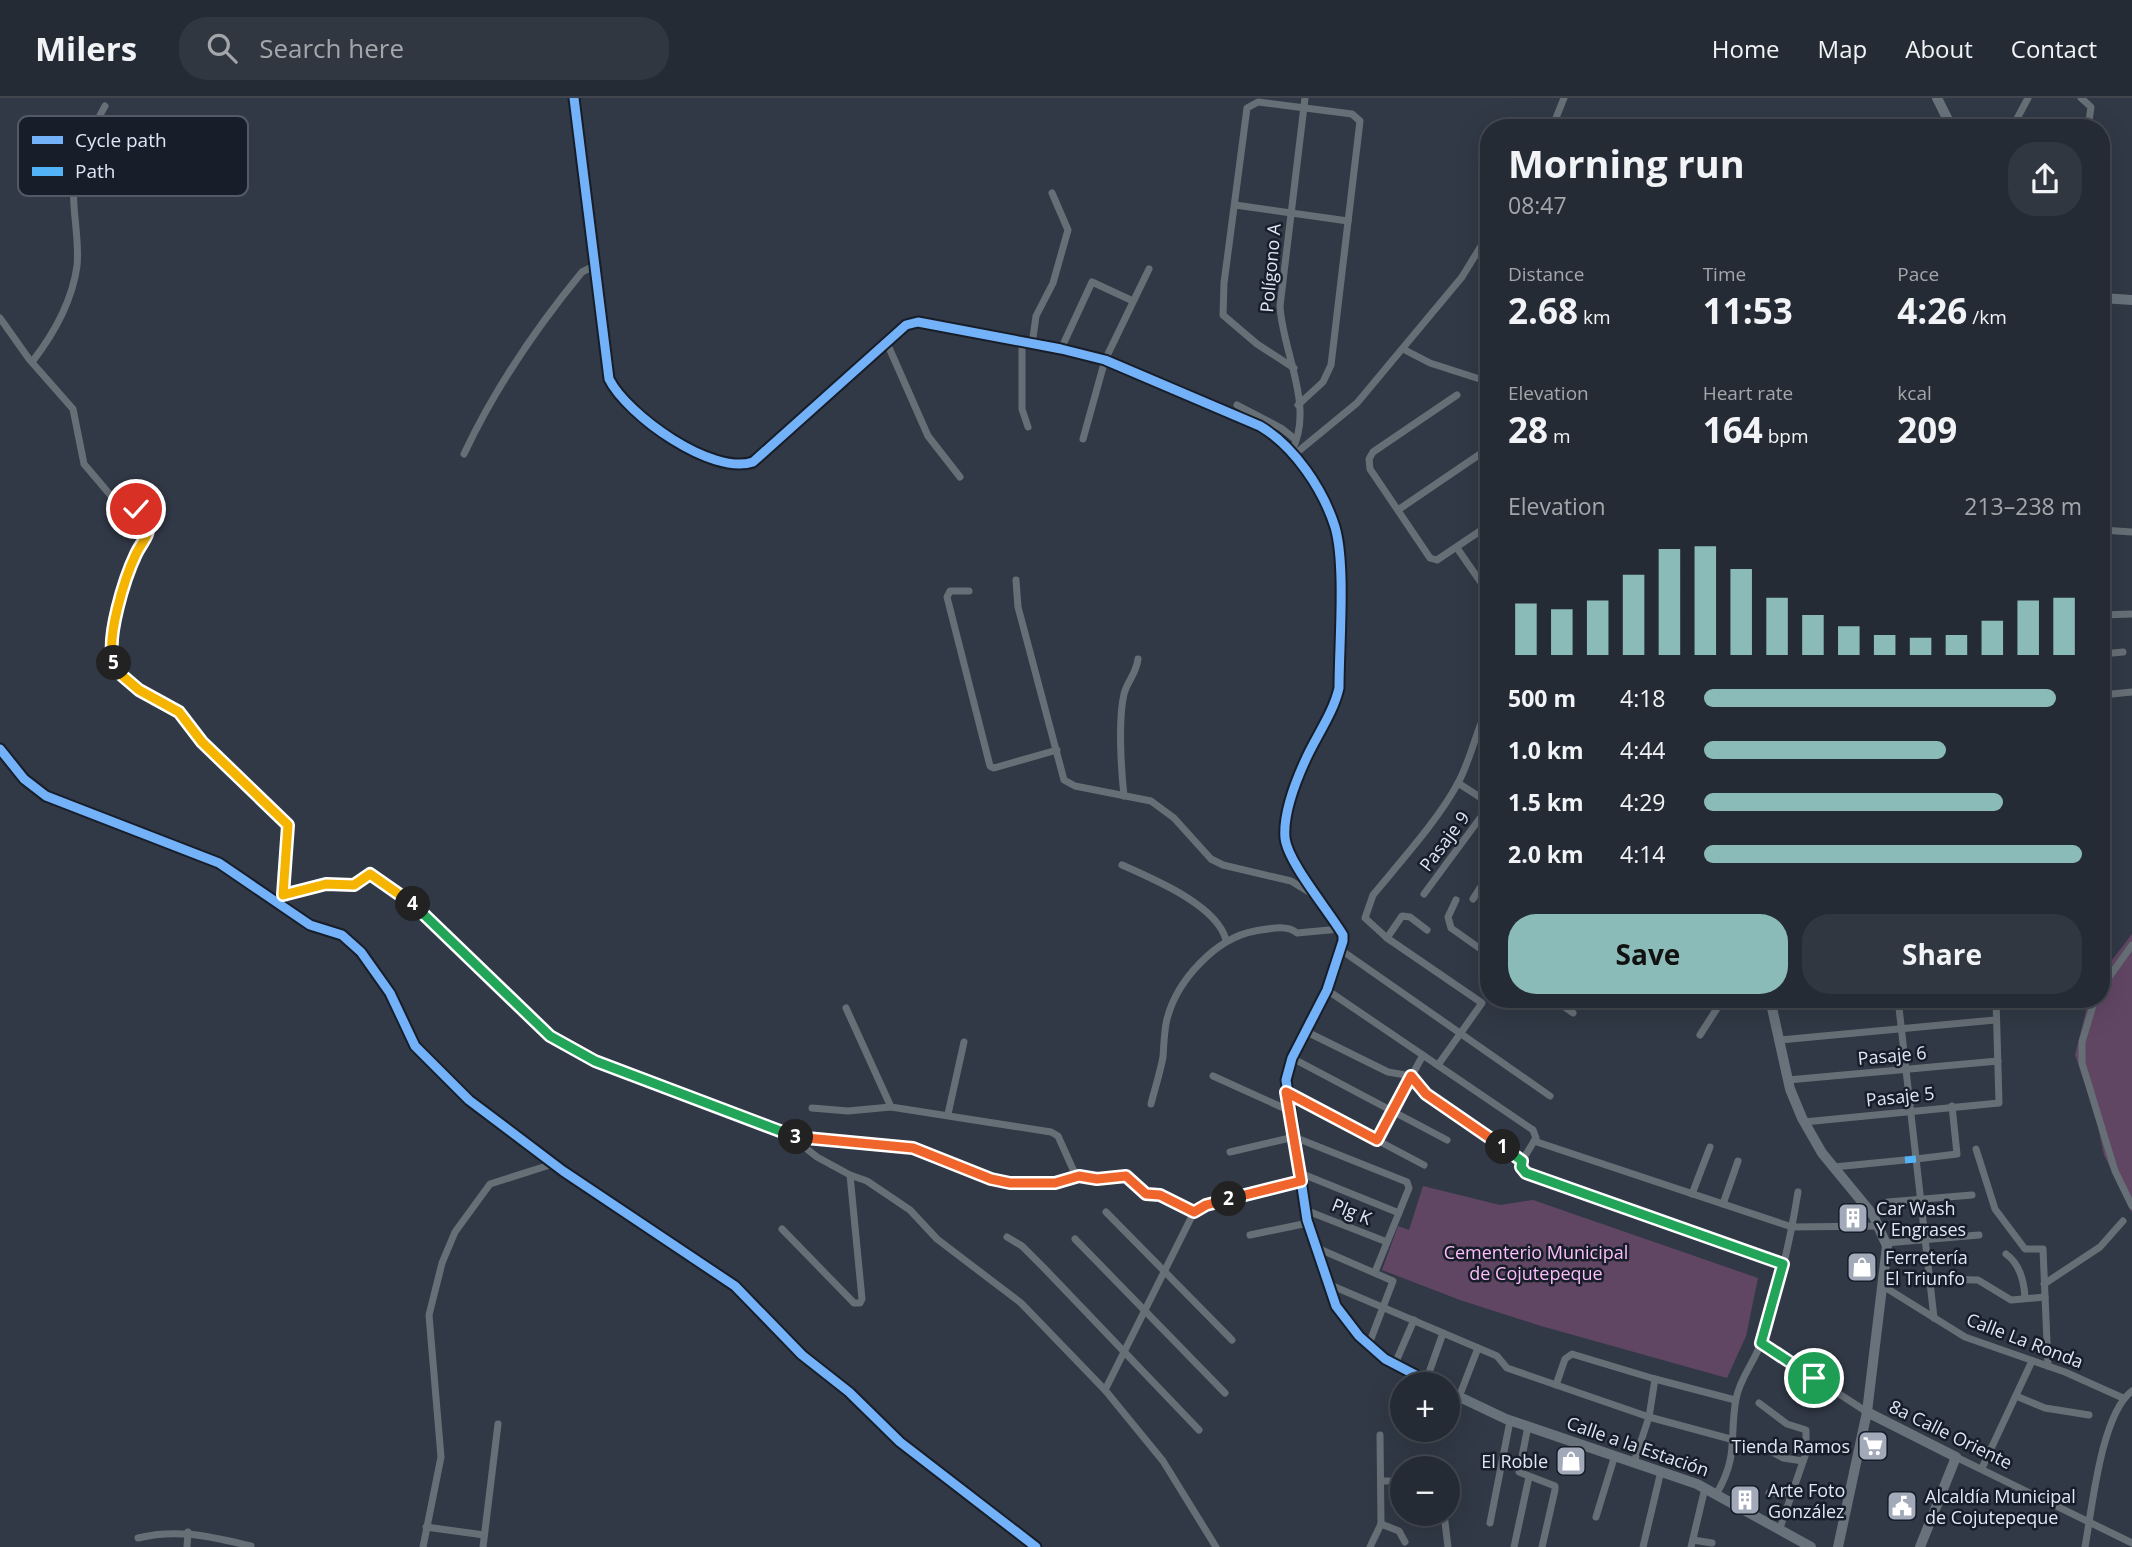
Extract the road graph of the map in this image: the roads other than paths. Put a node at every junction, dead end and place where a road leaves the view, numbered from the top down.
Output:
1 (574, 98) edge
2 (1305, 98) edge
3 (1563, 98) edge
4 (1937, 98) edge
5 (2028, 98) edge
6 (2081, 98) edge
7 (105, 106) dead end
8 (1304, 109) junction
9 (100, 116) edge
10 (1555, 119) edge
11 (1948, 119) edge
12 (2017, 119) edge
13 (2089, 119) edge
14 (1052, 192) dead end
15 (75, 196) edge
16 (1235, 205) junction
17 (1291, 211) junction
18 (1348, 221) junction
19 (1480, 248) edge
20 (594, 266) junction
21 (1149, 269) dead end
22 (2110, 299) edge
23 (2132, 300) edge
24 (1133, 301) junction
25 (0, 318) edge
26 (887, 343) junction
27 (1027, 344) junction
28 (1061, 349) junction
29 (1403, 349) junction
30 (1105, 360) junction
31 (32, 362) junction
32 (1294, 368) junction
33 (1480, 379) edge
34 (1457, 395) dead end
35 (1237, 405) dead end
36 (1298, 405) junction
37 (1028, 427) dead end
38 (1083, 439) dead end
39 (1294, 448) junction
40 (1480, 453) edge
41 (464, 454) dead end
42 (960, 477) dead end
43 (1398, 510) junction
44 (1480, 531) edge
45 (2110, 531) edge
46 (2132, 532) edge
47 (1457, 548) junction
48 (1016, 580) dead end
49 (1480, 581) edge
50 (969, 591) dead end
51 (2132, 614) edge
52 (2110, 615) edge
53 (2123, 652) dead end
54 (2110, 653) edge
55 (1139, 659) dead end
56 (2132, 692) edge
57 (2110, 694) edge
58 (1480, 722) edge
59 (0, 749) edge
60 (1056, 750) junction
61 (1458, 783) junction
62 (1124, 796) junction
63 (1480, 799) edge
64 (1480, 817) edge
65 (1122, 865) dead end
66 (1480, 887) edge
67 (1424, 894) dead end
68 (283, 895) junction
69 (1472, 899) dead end
70 (1320, 900) junction
71 (1456, 900) dead end
72 (284, 907) junction
73 (1340, 929) junction
74 (1427, 930) dead end
75 (1387, 938) junction
76 (1226, 940) junction
77 (2132, 944) edge
78 (1480, 948) edge
79 (1341, 950) junction
80 (2110, 976) edge
81 (1327, 990) junction
82 (1480, 1002) edge
83 (846, 1008) dead end
84 (1481, 1008) edge
85 (1566, 1008) edge
86 (1717, 1008) edge
87 (1772, 1008) edge
88 (1899, 1008) edge
89 (1996, 1008) edge
90 (2092, 1008) edge
91 (1573, 1013) dead end
92 (1996, 1020) junction
93 (1901, 1029) junction
94 (1307, 1031) junction
95 (1462, 1034) junction
96 (1700, 1035) dead end
97 (1780, 1040) junction
98 (964, 1042) dead end
99 (1423, 1055) junction
100 (1292, 1058) junction
101 (1998, 1061) junction
102 (1438, 1065) junction
103 (1905, 1069) junction
104 (1213, 1076) dead end
105 (1411, 1076) junction
106 (1788, 1080) junction
107 (1286, 1092) junction
108 (1550, 1096) dead end
109 (1151, 1104) dead end
110 (891, 1107) junction
111 (1952, 1107) junction
112 (812, 1108) dead end
113 (1288, 1110) junction
114 (1910, 1110) junction
115 (1392, 1111) junction
116 (948, 1114) junction
117 (1804, 1122) junction
118 (790, 1136) junction
119 (1294, 1137) junction
120 (1377, 1140) junction
121 (1447, 1140) dead end
122 (1534, 1141) junction
123 (1710, 1147) dead end
124 (1976, 1149) dead end
125 (1230, 1152) dead end
126 (1916, 1159) junction
127 (1905, 1160) dead end
128 (1522, 1161) junction
129 (1738, 1161) dead end
130 (554, 1164) junction
131 (1424, 1165) dead end
132 (1834, 1167) junction
133 (850, 1175) junction
134 (1076, 1176) junction
135 (1300, 1177) junction
136 (1798, 1192) dead end
137 (1692, 1194) junction
138 (1972, 1195) dead end
139 (1920, 1199) junction
140 (1888, 1202) dead end
141 (1723, 1204) junction
142 (2132, 1206) edge
143 (1306, 1210) junction
144 (1106, 1212) dead end
145 (1194, 1212) junction
146 (1399, 1213) junction
147 (2123, 1222) dead end
148 (1308, 1223) junction
149 (1880, 1226) junction
150 (1792, 1227) junction
151 (782, 1229) dead end
152 (1250, 1235) dead end
153 (1979, 1235) dead end
154 (1007, 1237) dead end
155 (1074, 1239) dead end
156 (1925, 1239) junction
157 (1387, 1242) junction
158 (1886, 1243) junction
159 (1316, 1248) junction
160 (2006, 1254) dead end
161 (1783, 1264) junction
162 (1164, 1271) junction
163 (1375, 1272) junction
164 (1929, 1279) junction
165 (1327, 1284) junction
166 (2044, 1284) junction
167 (1883, 1286) junction
168 (2025, 1297) junction
169 (2045, 1297) junction
170 (1384, 1307) junction
171 (1144, 1309) junction
172 (1934, 1318) junction
173 (1414, 1320) junction
174 (1443, 1333) junction
175 (1232, 1340) dead end
176 (1761, 1343) junction
177 (1369, 1344) junction
178 (1478, 1348) junction
179 (1124, 1351) junction
180 (2032, 1361) junction
181 (1394, 1366) junction
182 (2048, 1366) junction
183 (1407, 1372) edge
184 (1432, 1372) edge
185 (1657, 1380) junction
186 (1556, 1385) junction
187 (1105, 1391) junction
188 (1460, 1391) edge
189 (2132, 1391) edge
190 (1225, 1393) dead end
191 (2016, 1396) junction
192 (1460, 1397) edge
193 (2123, 1398) junction
194 (1735, 1400) junction
195 (1759, 1403) dead end
196 (1867, 1412) junction
197 (2089, 1415) dead end
198 (1649, 1417) junction
199 (1510, 1421) junction
200 (498, 1424) dead end
201 (1528, 1426) junction
202 (1199, 1430) dead end
203 (1380, 1435) dead end
204 (1734, 1440) junction
205 (1759, 1445) dead end
206 (1615, 1455) junction
207 (1956, 1457) junction
208 (1803, 1461) junction
209 (1634, 1462) junction
210 (1982, 1468) junction
211 (1661, 1471) junction
212 (1529, 1477) junction
213 (1381, 1481) junction
214 (1390, 1481) edge
215 (1705, 1488) junction
216 (1717, 1493) junction
217 (1769, 1493) dead end
218 (1793, 1493) junction
219 (1596, 1517) dead end
220 (2088, 1521) junction
221 (1490, 1523) dead end
222 (1381, 1524) junction
223 (1445, 1526) edge
224 (426, 1527) junction
225 (1780, 1528) junction
226 (188, 1532) junction
227 (484, 1535) junction
228 (1794, 1535) junction
229 (138, 1538) dead end
230 (1405, 1542) dead end
231 (1692, 1543) edge
232 (1712, 1543) dead end
233 (2132, 1543) edge
234 (251, 1546) edge
235 (187, 1547) edge
236 (423, 1547) edge
237 (483, 1547) edge
238 (1036, 1547) edge
239 (1216, 1547) edge
240 (1370, 1547) edge
241 (1448, 1547) edge
242 (1514, 1547) edge
243 (1542, 1547) edge
244 (1643, 1547) edge
245 (1786, 1547) edge
246 (1811, 1547) edge
247 (1838, 1547) edge
248 (1920, 1547) edge
249 (2085, 1547) edge

1 - 20 street
2 - 8 street, Polígono A
3 - 10 street
4 - 11 street
5 - 12 street
6 - 13 street
7 - 9 street
8 - 16 street
8 - 17 street, Polígono A
8 - 18 street
14 - 27 street
15 - 31 street
16 - 17 street
16 - 32 street
17 - 18 street
17 - 32 street, Polígono A
18 - 36 street
19 - 29 street
20 - 26 street
20 - 41 street
21 - 24 street
22 - 23 street
24 - 28 street
24 - 30 street
25 - 31 street
26 - 27 street
26 - 42 street
27 - 28 street
27 - 37 street
28 - 30 street
29 - 33 street
29 - 39 street
30 - 38 street
30 - 39 street
31 - 68 street
32 - 36 street, Polígono A
34 - 43 street
35 - 39 street
36 - 39 street, Polígono A
39 - 70 street
40 - 43 street
43 - 47 street
44 - 47 street
45 - 46 street
47 - 49 street
48 - 60 street
50 - 60 street
51 - 52 street
53 - 54 street
55 - 62 street
56 - 57 street
58 - 61 street
59 - 72 street
60 - 62 street
61 - 63 street
61 - 75 street
62 - 70 street
64 - 67 street, Pasaje 9
65 - 76 street
66 - 69 street
68 - 72 street
68 - 118 street
70 - 73 street
71 - 78 street
72 - 130 street
73 - 76 street
73 - 79 street
74 - 75 street
75 - 82 street
76 - 109 street
77 - 80 street
79 - 81 street
79 - 95 street
81 - 94 street
81 - 99 street
83 - 110 street
84 - 95 street
85 - 91 street
86 - 96 street
87 - 97 street
88 - 93 street
89 - 92 street
90 - 142 street
92 - 93 street
92 - 101 street
93 - 97 street
93 - 103 street
94 - 100 street
94 - 105 street
95 - 102 street
95 - 108 street
97 - 106 street
98 - 116 street
99 - 102 street
99 - 105 street
100 - 107 street
100 - 115 street
101 - 103 street, Pasaje 6
101 - 111 street, Pasaje 5
102 - 122 street
103 - 106 street, Pasaje 6
103 - 114 street
104 - 113 street
105 - 115 street
105 - 128 street
106 - 117 street
107 - 113 street
107 - 120 street
110 - 112 street
110 - 116 street
111 - 114 street, Pasaje 5
111 - 126 street
113 - 119 street
114 - 117 street, Pasaje 5
114 - 126 street
115 - 120 street
115 - 121 street
116 - 134 street
117 - 132 street
118 - 133 street
118 - 134 street
119 - 125 street
119 - 135 street
119 - 146 street
120 - 131 street
122 - 128 street
122 - 137 street
123 - 137 street
124 - 166 street
126 - 139 street
127 - 132 street
128 - 161 street
129 - 141 street
130 - 224 street
130 - 238 street
132 - 149 street
133 - 151 street
133 - 187 street
134 - 145 street
135 - 143 street
135 - 145 street
135 - 146 street
136 - 150 street
137 - 141 street
138 - 139 street
139 - 140 street
139 - 156 street
141 - 150 street
143 - 148 street
143 - 157 street, Plg K
144 - 162 street
145 - 162 street
146 - 157 street
147 - 166 street
148 - 152 street
148 - 159 street
149 - 150 street
149 - 158 street
150 - 161 street
153 - 156 street
154 - 179 street
155 - 171 street
156 - 158 street
156 - 164 street
157 - 163 street
158 - 167 street
159 - 163 street
159 - 165 street
160 - 168 street
161 - 176 street
162 - 171 street
162 - 175 street
163 - 170 street
164 - 168 street
164 - 172 street
165 - 170 street
165 - 177 street
166 - 169 street
167 - 172 street, Calle La Ronda
167 - 196 street
168 - 169 street
169 - 182 street
170 - 173 street
170 - 177 street
171 - 179 street
171 - 190 street
172 - 180 street, Calle La Ronda
173 - 174 street
173 - 181 street
174 - 178 street
174 - 184 street
176 - 194 street
176 - 196 street, 8a Calle Oriente
177 - 181 street
178 - 186 street
178 - 188 street
179 - 187 street
179 - 202 street
180 - 182 street, Calle La Ronda
180 - 191 street
181 - 183 street
182 - 193 street, Calle La Ronda
185 - 186 street
185 - 194 street
185 - 198 street
186 - 198 street
187 - 239 street
189 - 193 street
191 - 197 street
191 - 210 street
192 - 199 street, Calle a la Estación
193 - 220 street
194 - 204 street
195 - 208 street
196 - 207 street, 8a Calle Oriente
196 - 247 street
198 - 204 street
198 - 209 street
199 - 201 street, Calle a la Estación
199 - 221 street
200 - 227 street
201 - 206 street, Calle a la Estación
201 - 212 street
203 - 213 street
204 - 216 street
205 - 208 street
206 - 209 street, Calle a la Estación
206 - 219 street
207 - 210 street, 8a Calle Oriente
207 - 248 street
208 - 218 street
209 - 211 street, Calle a la Estación
210 - 220 street, 8a Calle Oriente
211 - 215 street, Calle a la Estación
211 - 244 street
212 - 242 street
212 - 243 street
213 - 214 street
213 - 222 street
215 - 216 street, Calle a la Estación
215 - 231 street
216 - 225 street, Calle a la Estación
217 - 218 street
218 - 225 street
220 - 233 street, 8a Calle Oriente
220 - 249 street
222 - 230 street
222 - 240 street
223 - 241 street
224 - 227 street
224 - 236 street
225 - 228 street, Calle a la Estación
226 - 229 street
226 - 234 street
226 - 235 street
227 - 237 street
228 - 245 street
228 - 246 street, Calle a la Estación
231 - 232 street

